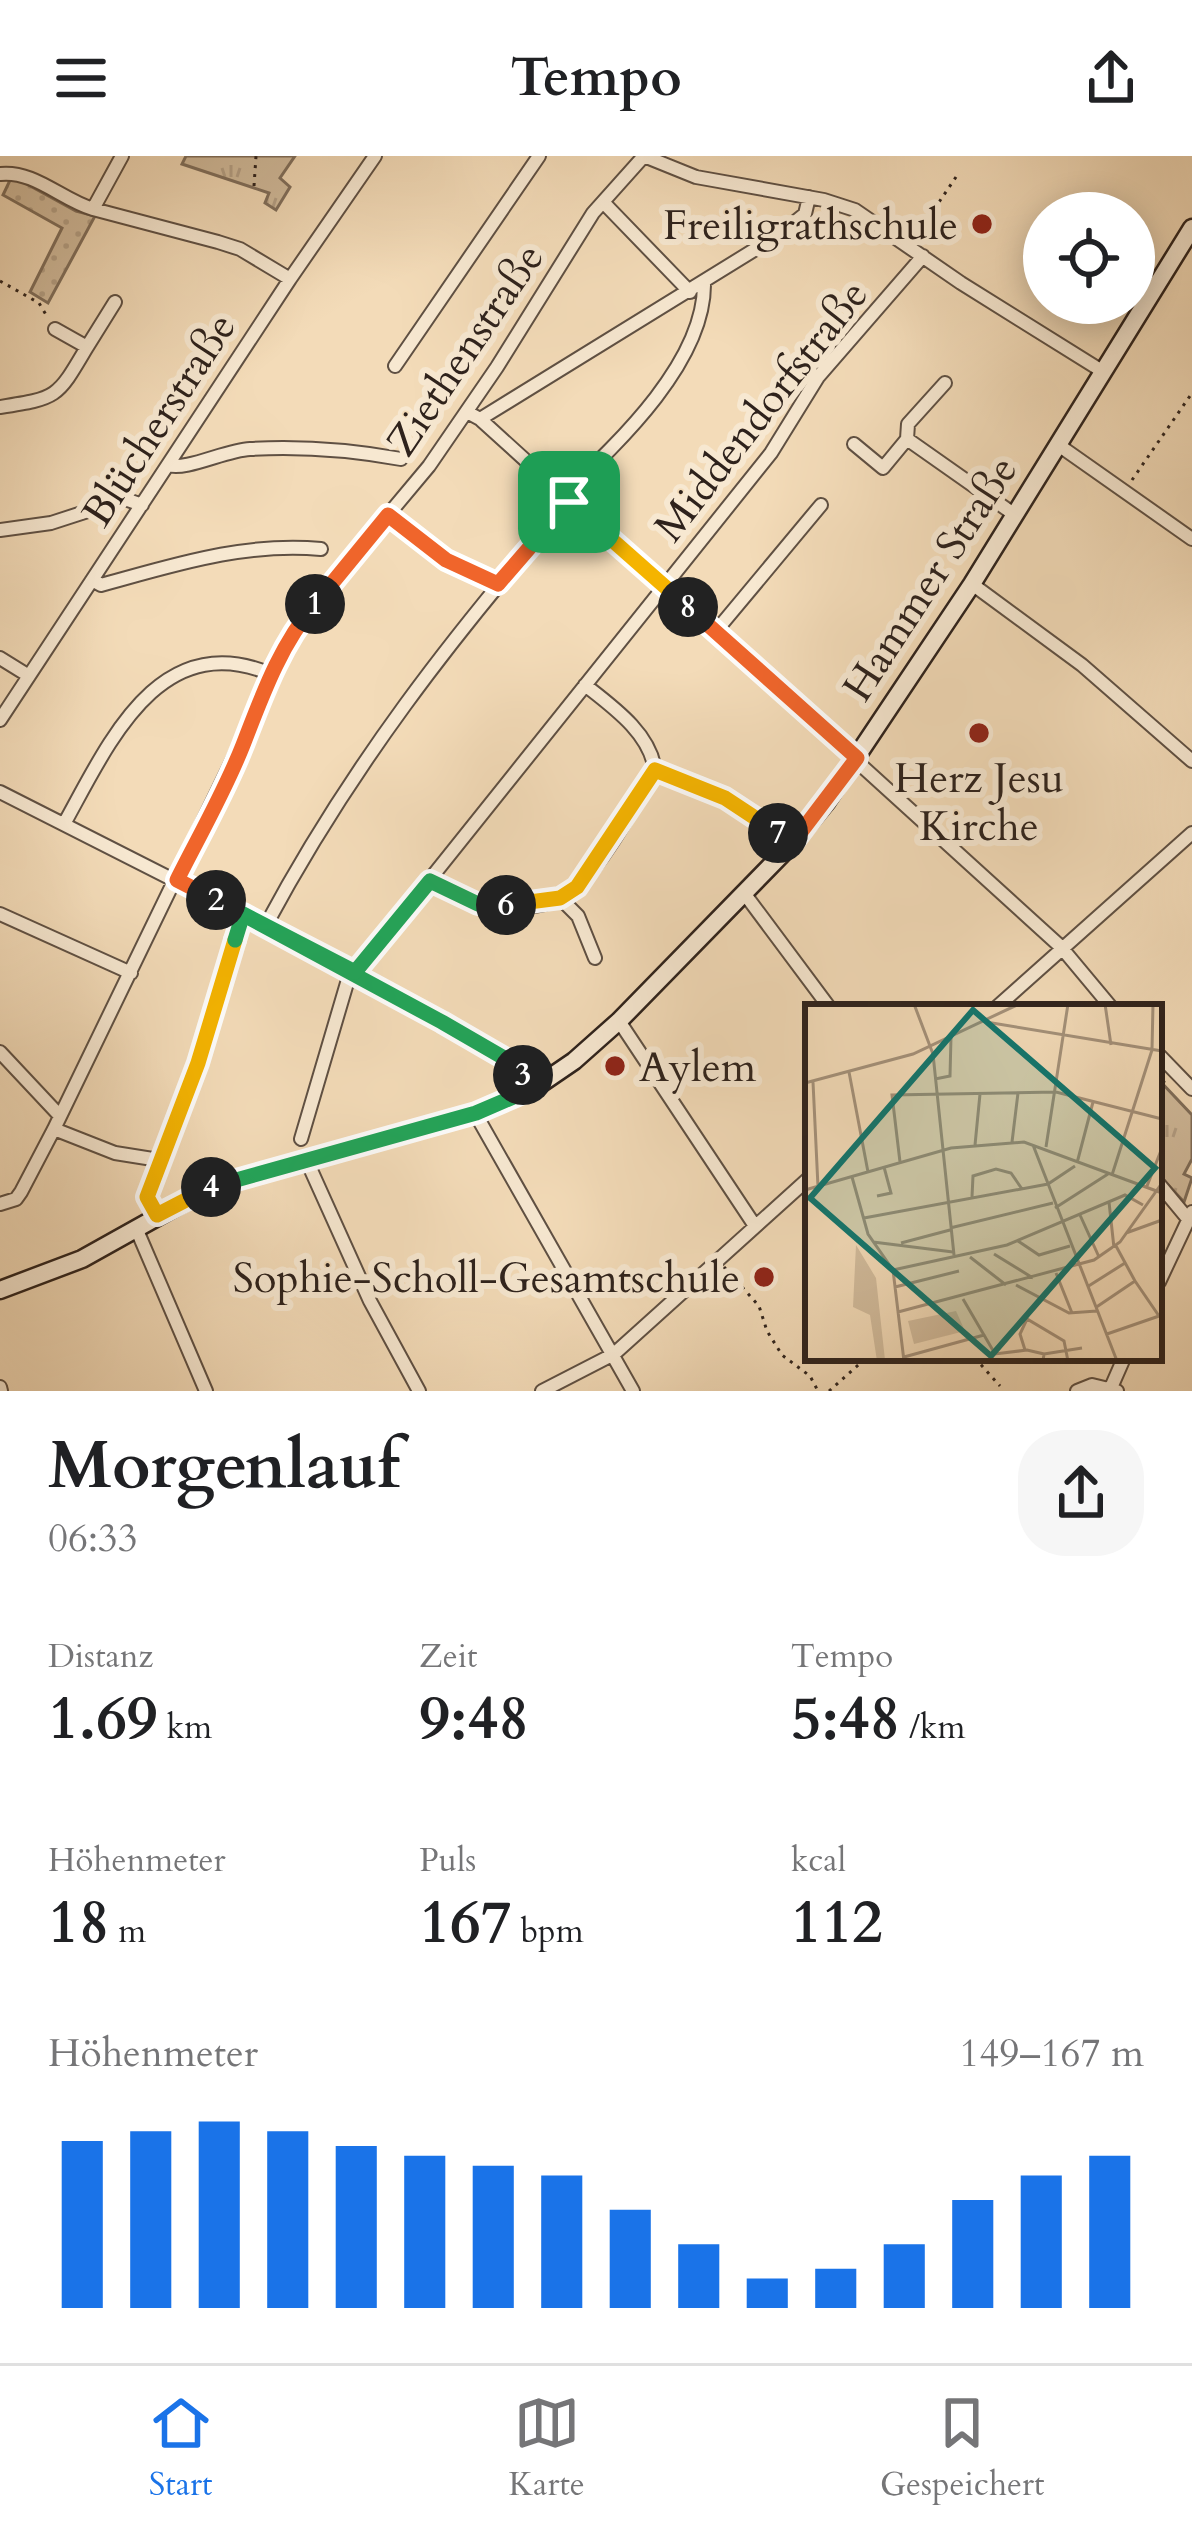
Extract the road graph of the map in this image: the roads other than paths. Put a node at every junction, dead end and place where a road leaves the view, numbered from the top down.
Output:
1 (122, 156) edge
2 (376, 156) edge
3 (539, 156) edge
4 (644, 156) edge
5 (0, 174) edge
6 (809, 197) junction
7 (603, 202) junction
8 (93, 209) junction
9 (1192, 228) edge
10 (923, 256) junction
11 (290, 279) junction
12 (704, 282) junction
13 (690, 292) junction
14 (115, 302) dead end
15 (56, 329) road end
16 (87, 347) junction
17 (395, 366) dead end
18 (1102, 371) junction
19 (945, 382) dead end
20 (0, 407) edge
21 (466, 412) junction
22 (481, 419) junction
23 (908, 440) junction
24 (854, 444) dead end
25 (1057, 444) junction
26 (401, 459) dead end
27 (168, 465) junction
28 (566, 499) junction
29 (142, 505) junction
30 (821, 506) dead end
31 (388, 515) junction
32 (1015, 515) junction
33 (0, 530) edge
34 (1192, 538) edge
35 (320, 549) dead end
36 (92, 580) junction
37 (498, 584) junction
38 (973, 584) junction
39 (664, 586) junction
40 (716, 632) junction
41 (0, 658) edge
42 (272, 675) junction
43 (29, 676) junction
44 (585, 685) junction
45 (0, 720) edge
46 (857, 758) junction
47 (1192, 761) edge
48 (655, 770) junction
49 (0, 792) edge
50 (64, 824) junction
51 (1192, 833) edge
52 (791, 845) junction
53 (177, 880) junction
54 (430, 881) junction
55 (744, 893) junction
56 (560, 898) junction
57 (0, 914) edge
58 (243, 914) junction
59 (266, 926) junction
60 (1061, 947) junction
61 (595, 958) dead end
62 (355, 972) junction
63 (131, 973) junction
64 (827, 1004) edge
65 (1000, 1004) edge
66 (1108, 1004) edge
67 (619, 1021) junction
68 (0, 1052) edge
69 (1163, 1059) edge
70 (1192, 1088) edge
71 (532, 1089) junction
72 (476, 1113) junction
73 (57, 1122) junction
74 (302, 1139) dead end
75 (306, 1159) junction
76 (159, 1160) junction
77 (805, 1182) edge
78 (1162, 1187) edge
79 (0, 1204) edge
80 (157, 1215) junction
81 (1190, 1215) edge
82 (755, 1226) junction
83 (136, 1228) junction
84 (1162, 1276) edge
85 (0, 1290) edge
86 (614, 1354) junction
87 (1123, 1361) edge
88 (1112, 1390) edge
89 (206, 1391) edge
90 (419, 1391) edge
91 (542, 1391) edge
92 (633, 1391) edge
93 (1078, 1391) edge

1 - 8 street
2 - 11 street, Blücherstraße
3 - 17 street
4 - 6 street
4 - 7 street, Ziethenstraße
5 - 8 street
6 - 10 street
6 - 12 street
7 - 13 street
7 - 21 street, Ziethenstraße
8 - 11 street
9 - 18 main road, Hammer Straße
10 - 18 street
10 - 39 street, Middendorfstraße
11 - 27 street, Blücherstraße
12 - 13 street
12 - 28 street
13 - 22 street
14 - 16 street
15 - 16 street
16 - 20 street
18 - 25 main road, Hammer Straße
19 - 23 street
21 - 22 street
21 - 31 street, Ziethenstraße
22 - 28 street
23 - 24 street
23 - 32 street
25 - 32 main road, Hammer Straße
25 - 34 street
26 - 27 street
27 - 29 street, Blücherstraße
28 - 37 street
28 - 39 street
29 - 33 street
29 - 36 street, Blücherstraße
30 - 40 street
31 - 37 street
31 - 42 street, Ziethenstraße
32 - 38 main road, Hammer Straße
35 - 36 street
36 - 43 street, Blücherstraße
37 - 59 street
38 - 46 main road, Hammer Straße
38 - 47 street
39 - 40 street
39 - 44 street, Middendorfstraße
40 - 46 street
41 - 43 street
42 - 50 street
42 - 53 street, Ziethenstraße
43 - 45 street, Blücherstraße
44 - 48 street
44 - 54 street, Middendorfstraße
46 - 52 main road, Hammer Straße
46 - 60 street
48 - 52 street
48 - 56 street
49 - 50 street
50 - 53 street
51 - 60 street
52 - 55 main road, Hammer Straße
53 - 58 street
53 - 63 street, Ziethenstraße
54 - 56 street
54 - 62 street, Middendorfstraße
55 - 64 street
55 - 67 main road, Hammer Straße
56 - 61 street
57 - 63 street
58 - 59 street
58 - 76 street
59 - 62 street
60 - 65 street
60 - 66 street
62 - 71 street
62 - 74 street, Middendorfstraße
63 - 73 street, Ziethenstraße
67 - 71 main road, Hammer Straße
67 - 82 street
68 - 73 street
69 - 70 street
71 - 72 main road, Hammer Straße
72 - 75 main road, Hammer Straße
72 - 86 street
73 - 76 street
73 - 79 street, Ziethenstraße
75 - 80 main road, Hammer Straße
75 - 90 street
76 - 80 street
77 - 82 street
78 - 81 street
80 - 83 main road, Hammer Straße
81 - 84 street
82 - 86 street
83 - 85 main road, Hammer Straße
83 - 89 street
86 - 91 street
86 - 92 street
87 - 88 street
88 - 93 street

